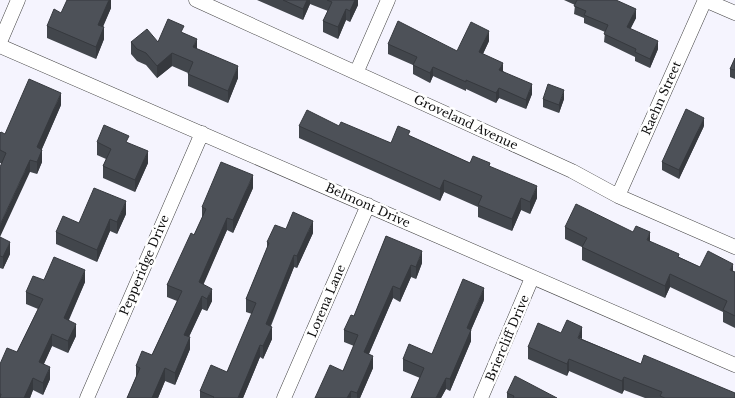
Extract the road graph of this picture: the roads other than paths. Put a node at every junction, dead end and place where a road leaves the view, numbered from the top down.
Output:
1 (18, 0) edge
2 (196, 0) edge
3 (388, 0) edge
4 (705, 0) edge
5 (735, 13) edge
6 (0, 42) edge
7 (0, 46) edge
8 (357, 71) junction
9 (202, 133) junction
10 (618, 196) junction
11 (368, 205) junction
12 (735, 247) edge
13 (532, 278) junction
14 (735, 365) edge
15 (87, 398) edge
16 (284, 398) edge
17 (481, 398) edge

1 - 6 street
2 - 8 street, Groveland Avenue
3 - 8 street
4 - 5 street
4 - 10 street, Raehn Street
7 - 9 street, Belmont Drive
8 - 10 street, Groveland Avenue
9 - 11 street, Belmont Drive
9 - 15 street, Pepperidge Drive
10 - 12 street, Groveland Avenue
11 - 13 street, Belmont Drive
11 - 16 street, Lorena Lane
13 - 14 street, Belmont Drive
13 - 17 street, Briercliff Drive

